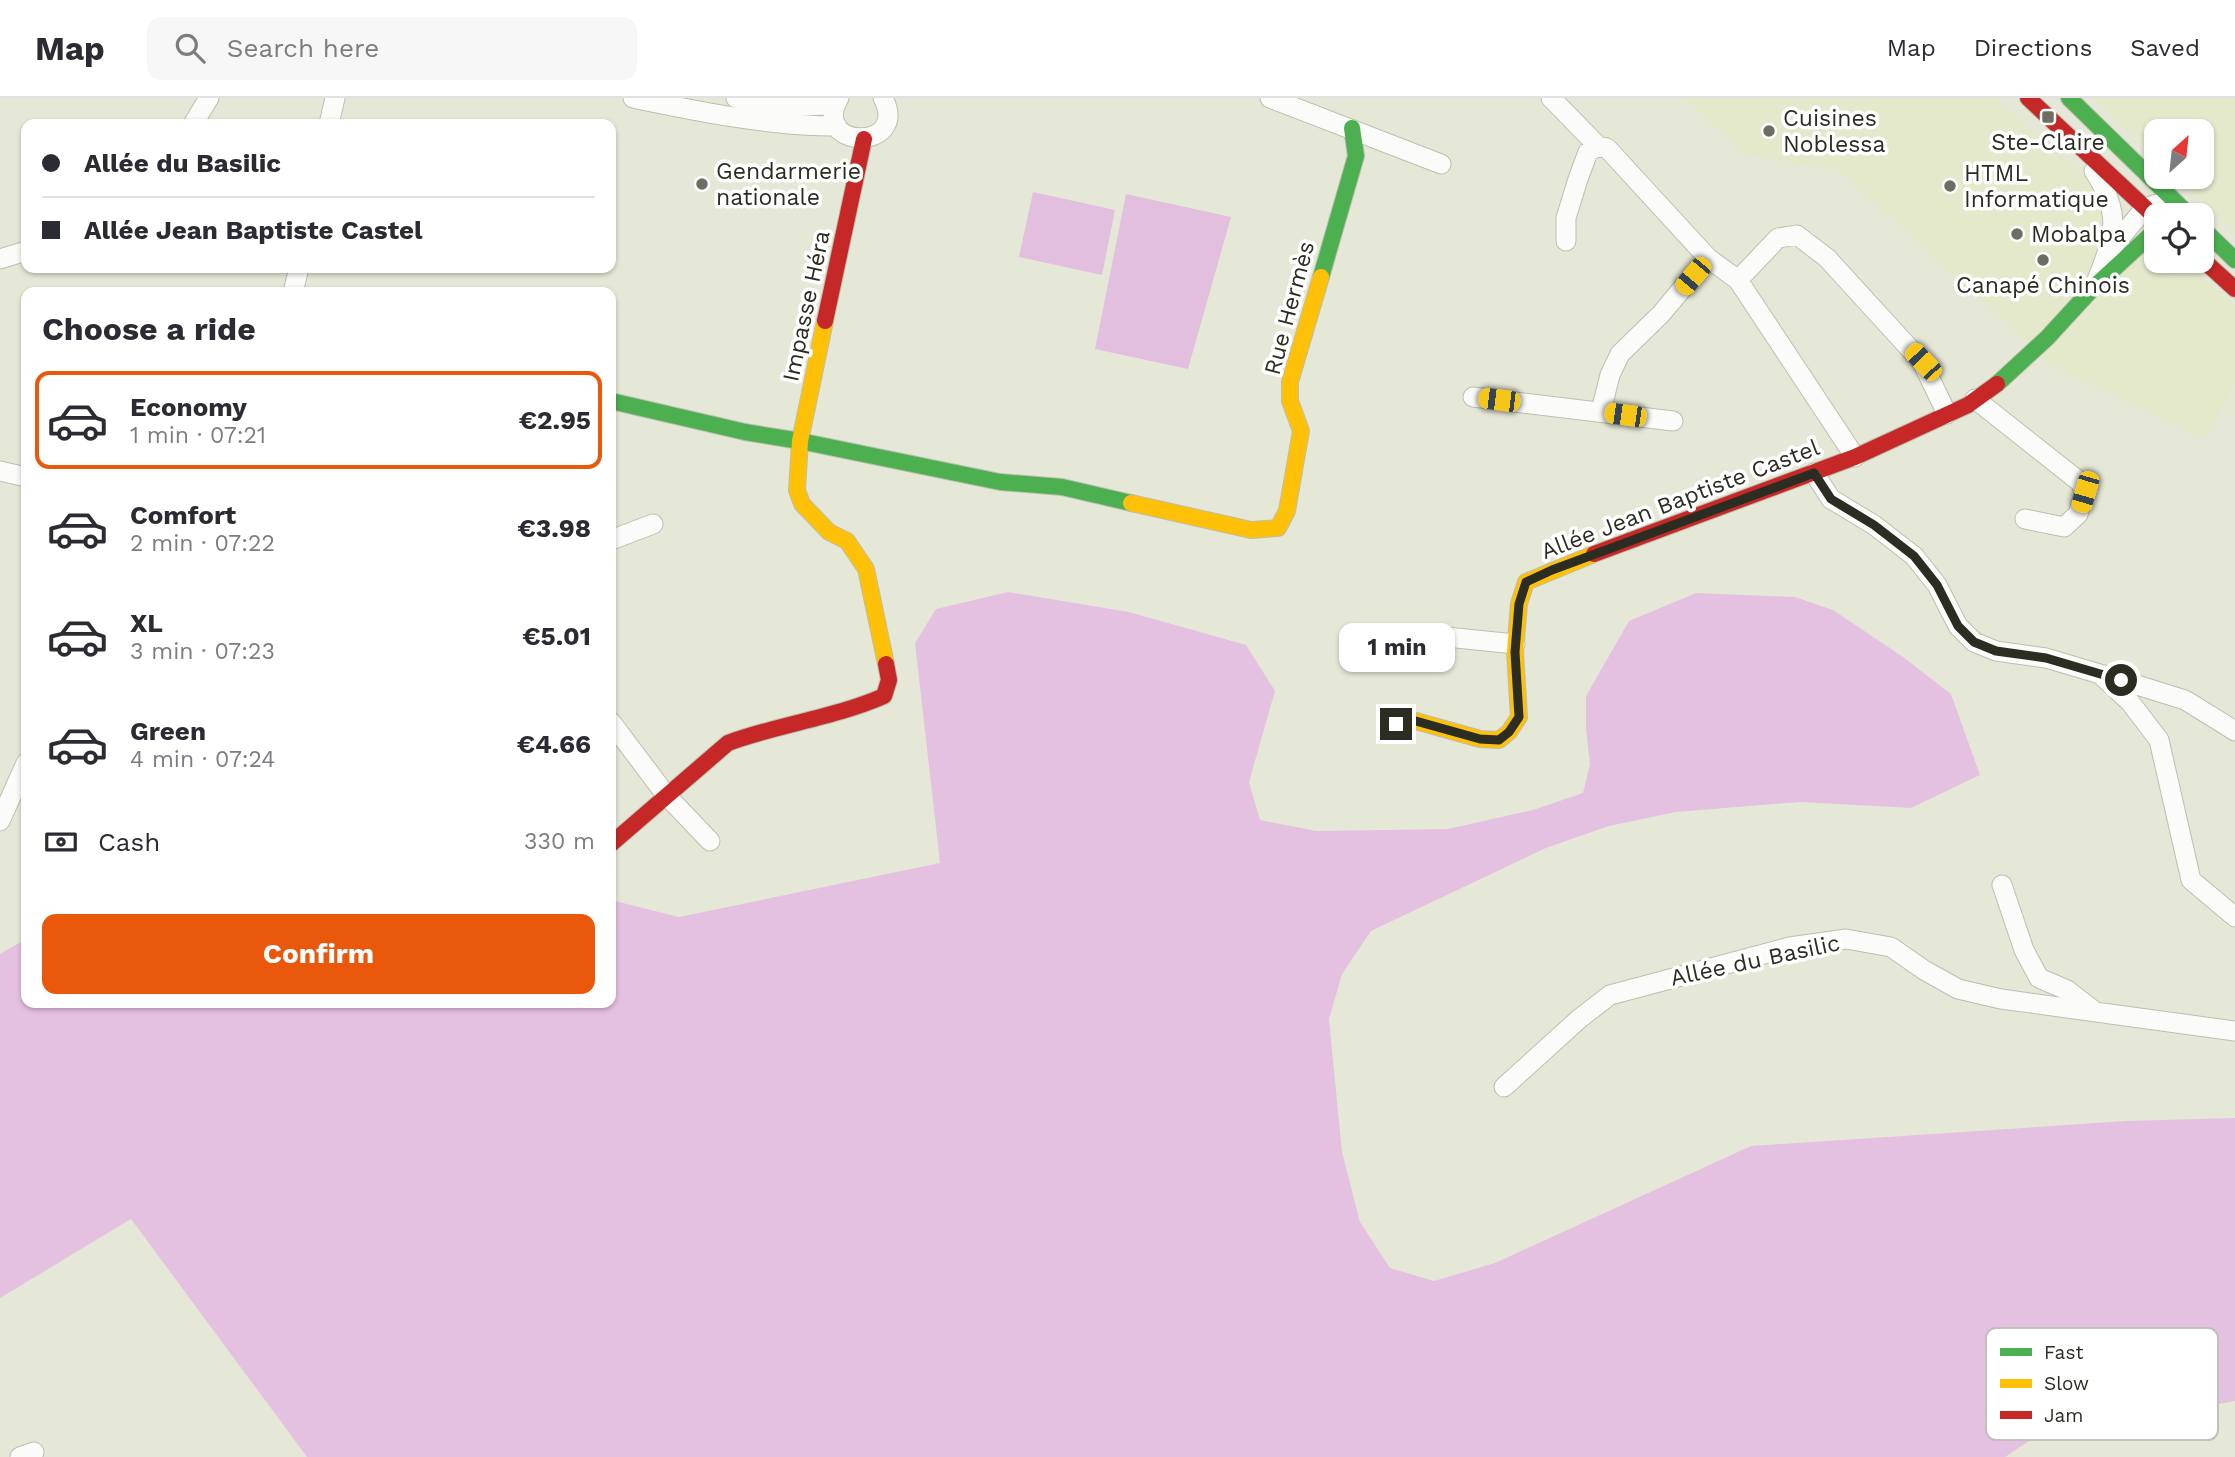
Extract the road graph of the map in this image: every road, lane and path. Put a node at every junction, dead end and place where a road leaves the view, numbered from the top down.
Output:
1 (209, 98) edge
2 (335, 98) edge
3 (634, 98) edge
4 (736, 98) edge
5 (1270, 98) edge
6 (1551, 98) edge
7 (2028, 98) edge
8 (2069, 98) edge
9 (2080, 98) edge
10 (890, 100) edge
11 (837, 101) edge
12 (196, 119) edge
13 (330, 119) edge
14 (838, 126) junction
15 (1352, 128) junction
16 (864, 139) junction
17 (1598, 146) junction
18 (2078, 146) junction
19 (2144, 157) edge
20 (1441, 164) dead end
21 (2178, 189) edge
22 (2165, 203) edge
23 (2144, 207) edge
24 (2144, 219) edge
25 (2214, 240) edge
26 (1566, 241) dead end
27 (2144, 241) edge
28 (2235, 241) edge
29 (2108, 252) junction
30 (21, 253) edge
31 (1709, 258) junction
32 (0, 259) edge
33 (2235, 260) edge
34 (2214, 270) edge
35 (1738, 280) junction
36 (2093, 288) junction
37 (2235, 289) edge
38 (1473, 397) dead end
39 (1975, 399) junction
40 (616, 402) edge
41 (1601, 411) junction
42 (1947, 414) junction
43 (1674, 422) dead end
44 (800, 441) junction
45 (1855, 457) junction
46 (0, 471) edge
47 (1814, 473) junction
48 (21, 476) edge
49 (2025, 519) dead end
50 (653, 524) dead end
51 (616, 538) edge
52 (1417, 634) dead end
53 (1516, 644) junction
54 (2100, 674) junction
55 (1396, 724) dead end
56 (616, 729) edge
57 (2235, 731) edge
58 (21, 774) edge
59 (666, 795) junction
60 (0, 821) edge
61 (616, 840) edge
62 (710, 841) dead end
63 (2002, 885) dead end
64 (2235, 917) edge
65 (2096, 1012) junction
66 (2235, 1031) edge
67 (1504, 1087) dead end

1 - 12 street
2 - 13 street
3 - 14 street
4 - 11 street
5 - 15 street
6 - 17 street
7 - 18 street
8 - 22 street
9 - 19 street
10 - 16 street
11 - 14 street
14 - 16 street
15 - 20 street
15 - 44 street, Rue Hermès
16 - 44 street, Impasse Héra
17 - 26 street
17 - 31 street
18 - 23 street
18 - 29 street
21 - 28 street
24 - 29 street
25 - 33 street
27 - 36 street, Allée Jean Baptiste Castel
29 - 36 street
30 - 32 street
31 - 35 street
31 - 41 street
34 - 37 street
35 - 42 street
35 - 45 street
36 - 39 street, Allée Jean Baptiste Castel
38 - 41 street
39 - 42 street, Allée Jean Baptiste Castel
39 - 49 street
40 - 44 street
41 - 43 street
42 - 45 street, Allée Jean Baptiste Castel
44 - 59 street, Impasse Héra
45 - 47 street, Allée Jean Baptiste Castel
46 - 48 street
47 - 53 street, Allée Jean Baptiste Castel
47 - 54 street
50 - 51 street
52 - 53 street
53 - 55 street, Allée Jean Baptiste Castel
54 - 57 street
54 - 64 street
56 - 59 street
58 - 60 street
59 - 61 street, Impasse Héra
59 - 62 street
63 - 65 street
65 - 66 street, Allée du Basilic
65 - 67 street, Allée du Basilic

